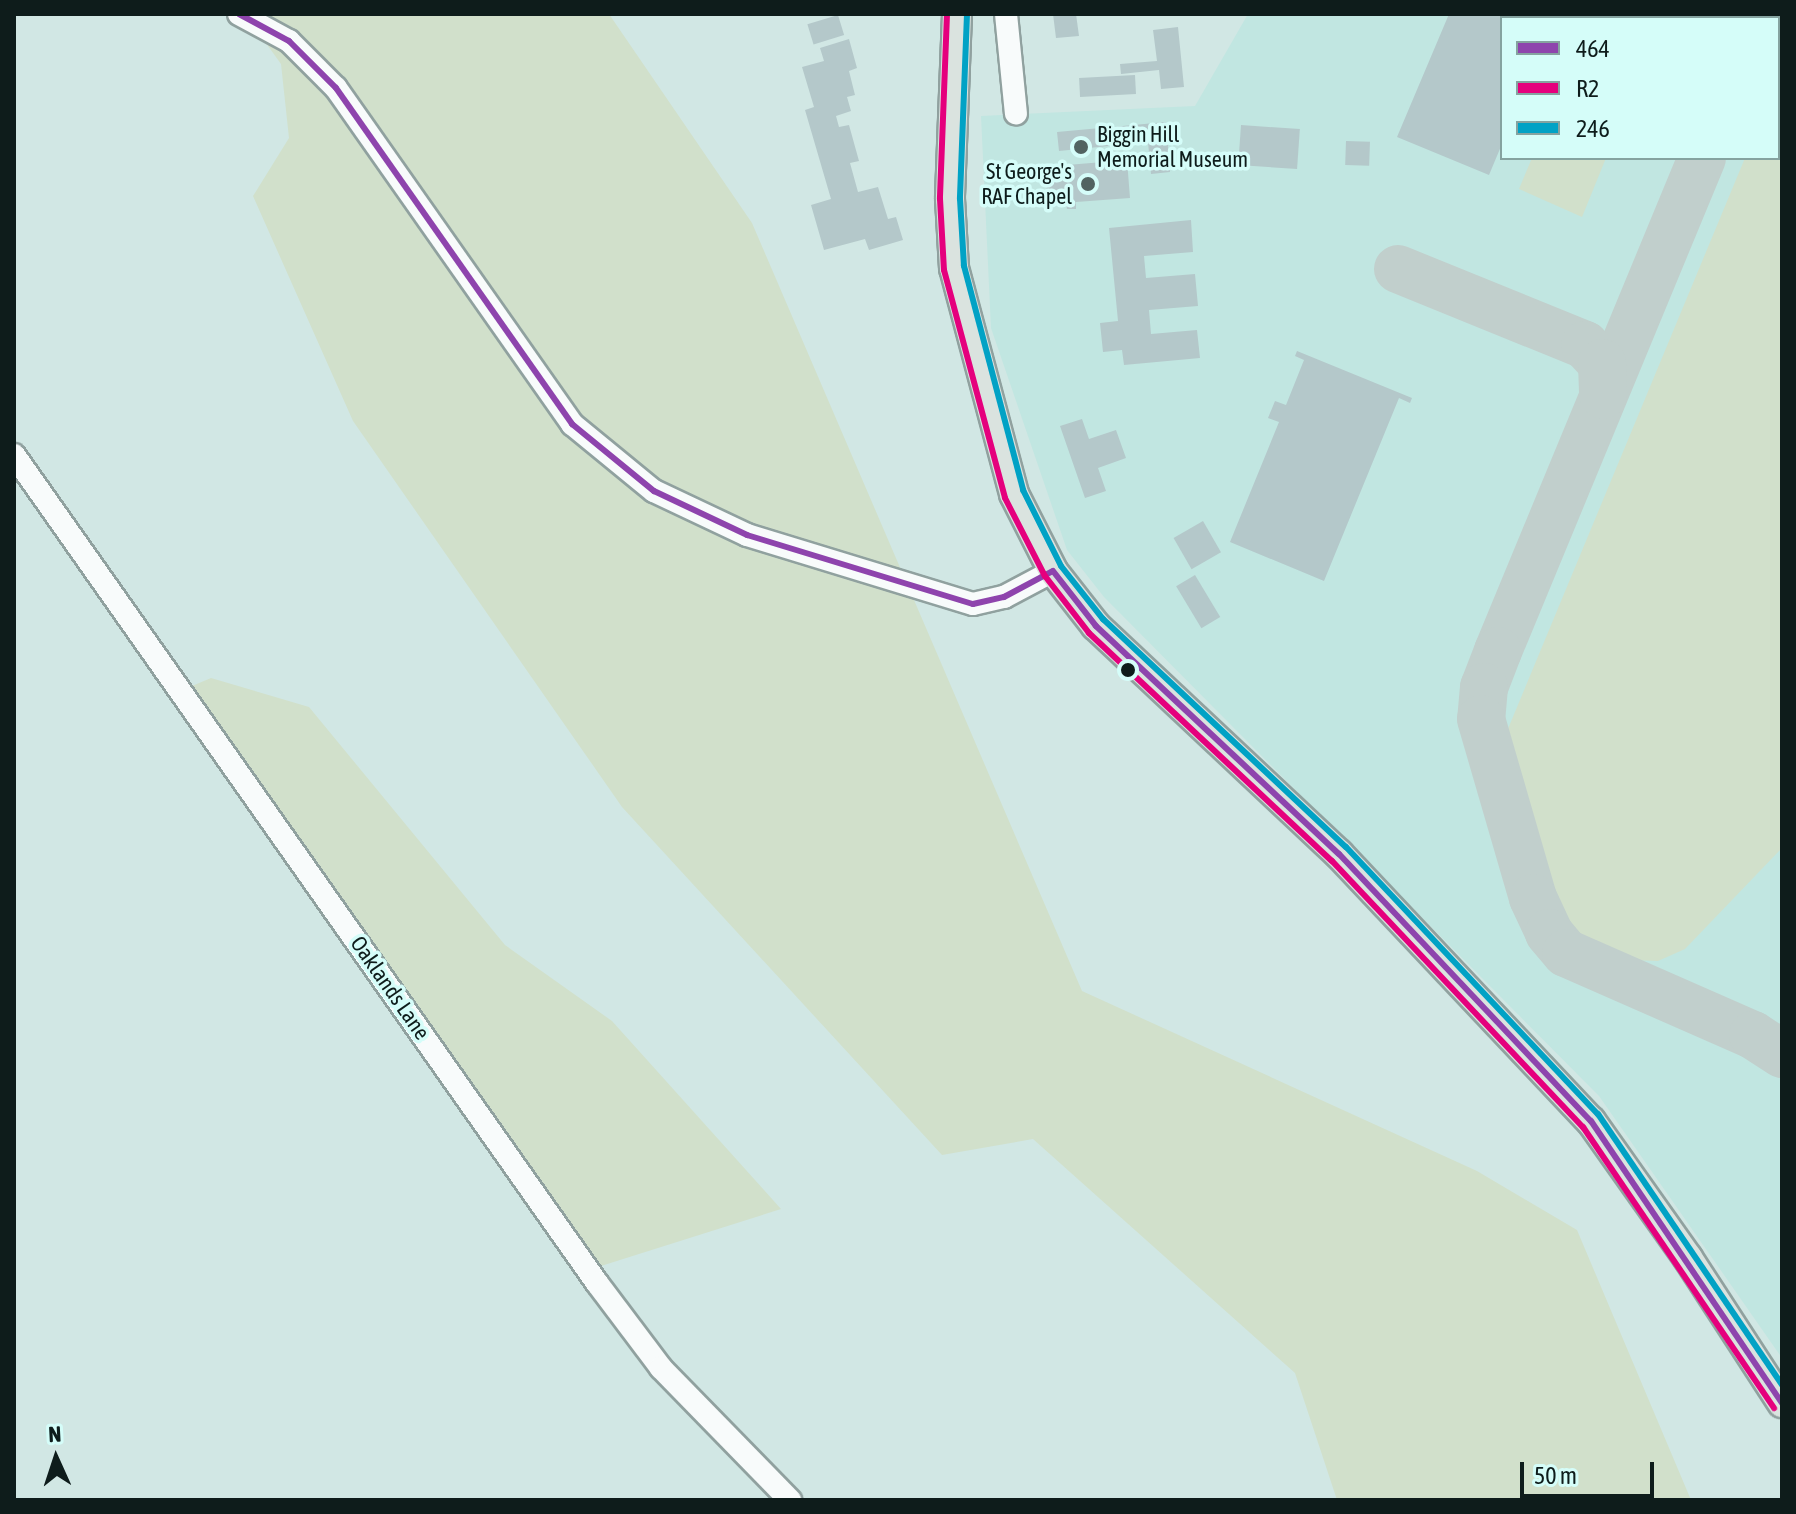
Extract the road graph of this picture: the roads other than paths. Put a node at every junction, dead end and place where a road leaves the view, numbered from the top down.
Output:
1 (239, 14) edge
2 (957, 14) edge
3 (1006, 14) edge
4 (1016, 114) dead end
5 (14, 455) edge
6 (1053, 571) junction
7 (1782, 1403) edge
8 (790, 1500) edge

1 - 6 street
2 - 6 main road
3 - 4 street
5 - 8 street, Oaklands Lane
6 - 7 main road

